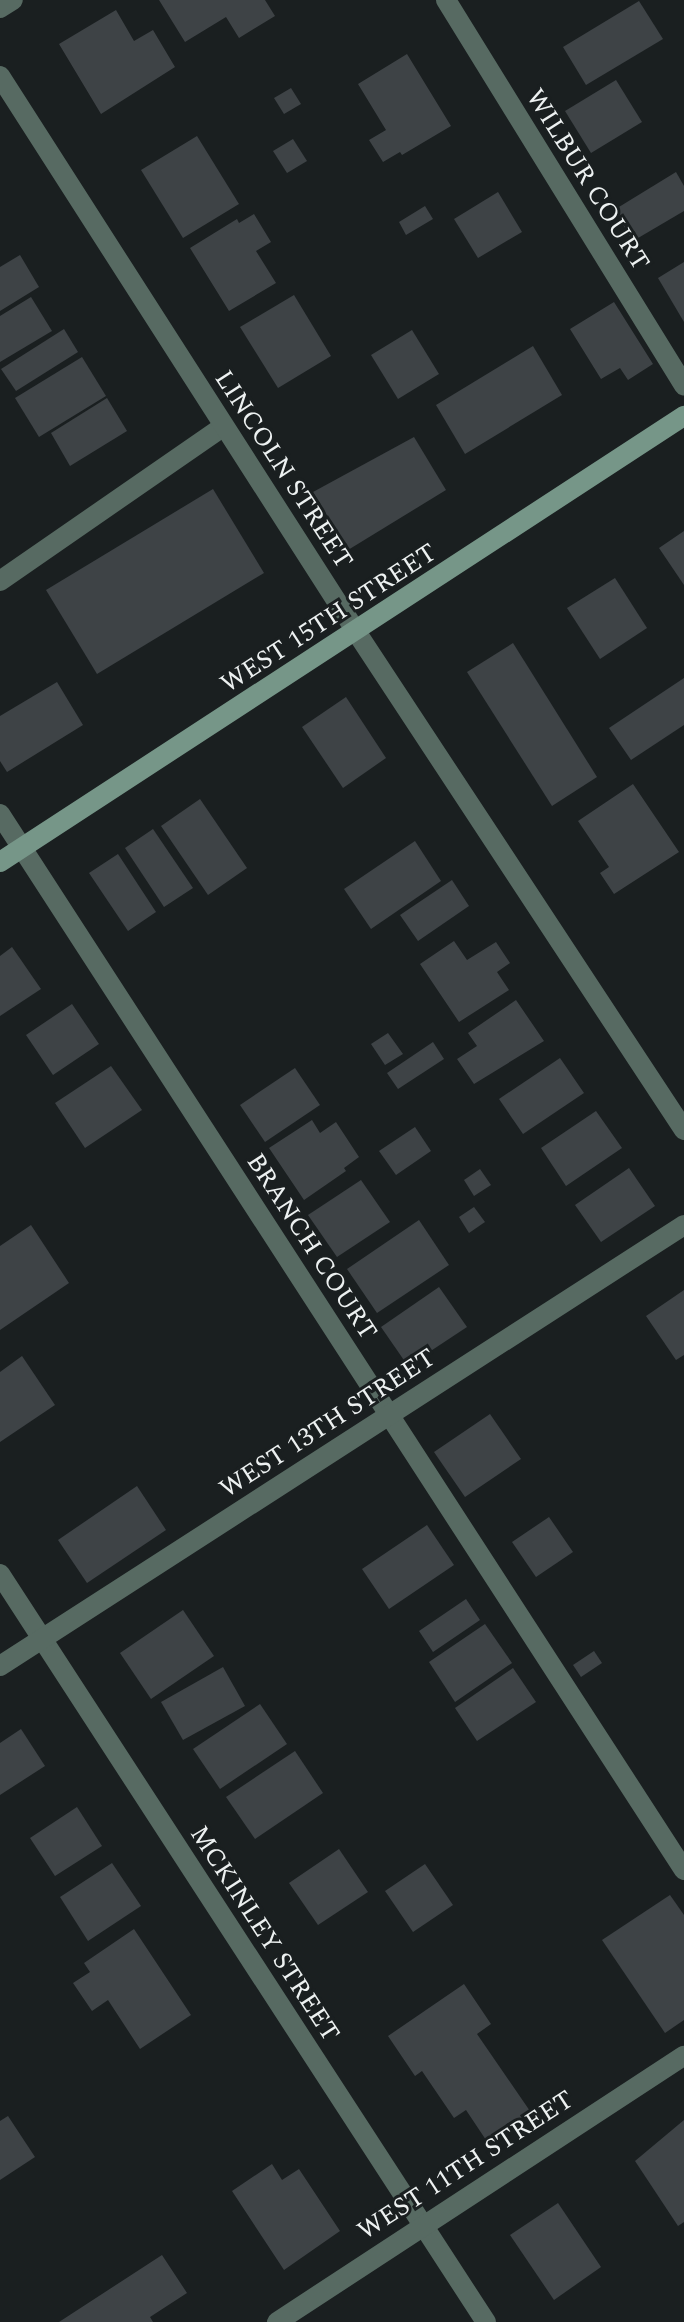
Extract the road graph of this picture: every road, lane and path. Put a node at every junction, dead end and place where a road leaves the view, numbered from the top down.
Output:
1 (13, 0) edge
2 (446, 0) edge
3 (0, 8) edge
4 (0, 76) edge
5 (684, 386) edge
6 (684, 416) edge
7 (224, 426) junction
8 (0, 581) edge
9 (357, 633) junction
10 (0, 814) edge
11 (23, 847) junction
12 (0, 862) edge
13 (684, 1130) edge
14 (684, 1225) edge
15 (389, 1415) junction
16 (0, 1574) edge
17 (42, 1639) junction
18 (0, 1666) edge
19 (684, 1870) edge
20 (684, 2056) edge
21 (422, 2225) junction
22 (277, 2322) edge
23 (486, 2322) edge

1 - 3 street
2 - 5 street, WILBUR COURT
4 - 7 street, LINCOLN STREET
6 - 9 main road, WEST 15TH STREET
7 - 8 street
7 - 9 street, LINCOLN STREET
9 - 11 main road, WEST 15TH STREET
9 - 13 street, LINCOLN STREET
10 - 11 street, BRANCH COURT
11 - 12 main road, WEST 15TH STREET
11 - 15 street, BRANCH COURT
14 - 15 street, WEST 13TH STREET
15 - 17 street, WEST 13TH STREET
15 - 19 street, BRANCH COURT
16 - 17 street, MCKINLEY STREET
17 - 18 street, WEST 13TH STREET
17 - 21 street, MCKINLEY STREET
20 - 21 street, WEST 11TH STREET
21 - 22 street, WEST 11TH STREET
21 - 23 street, MCKINLEY STREET

